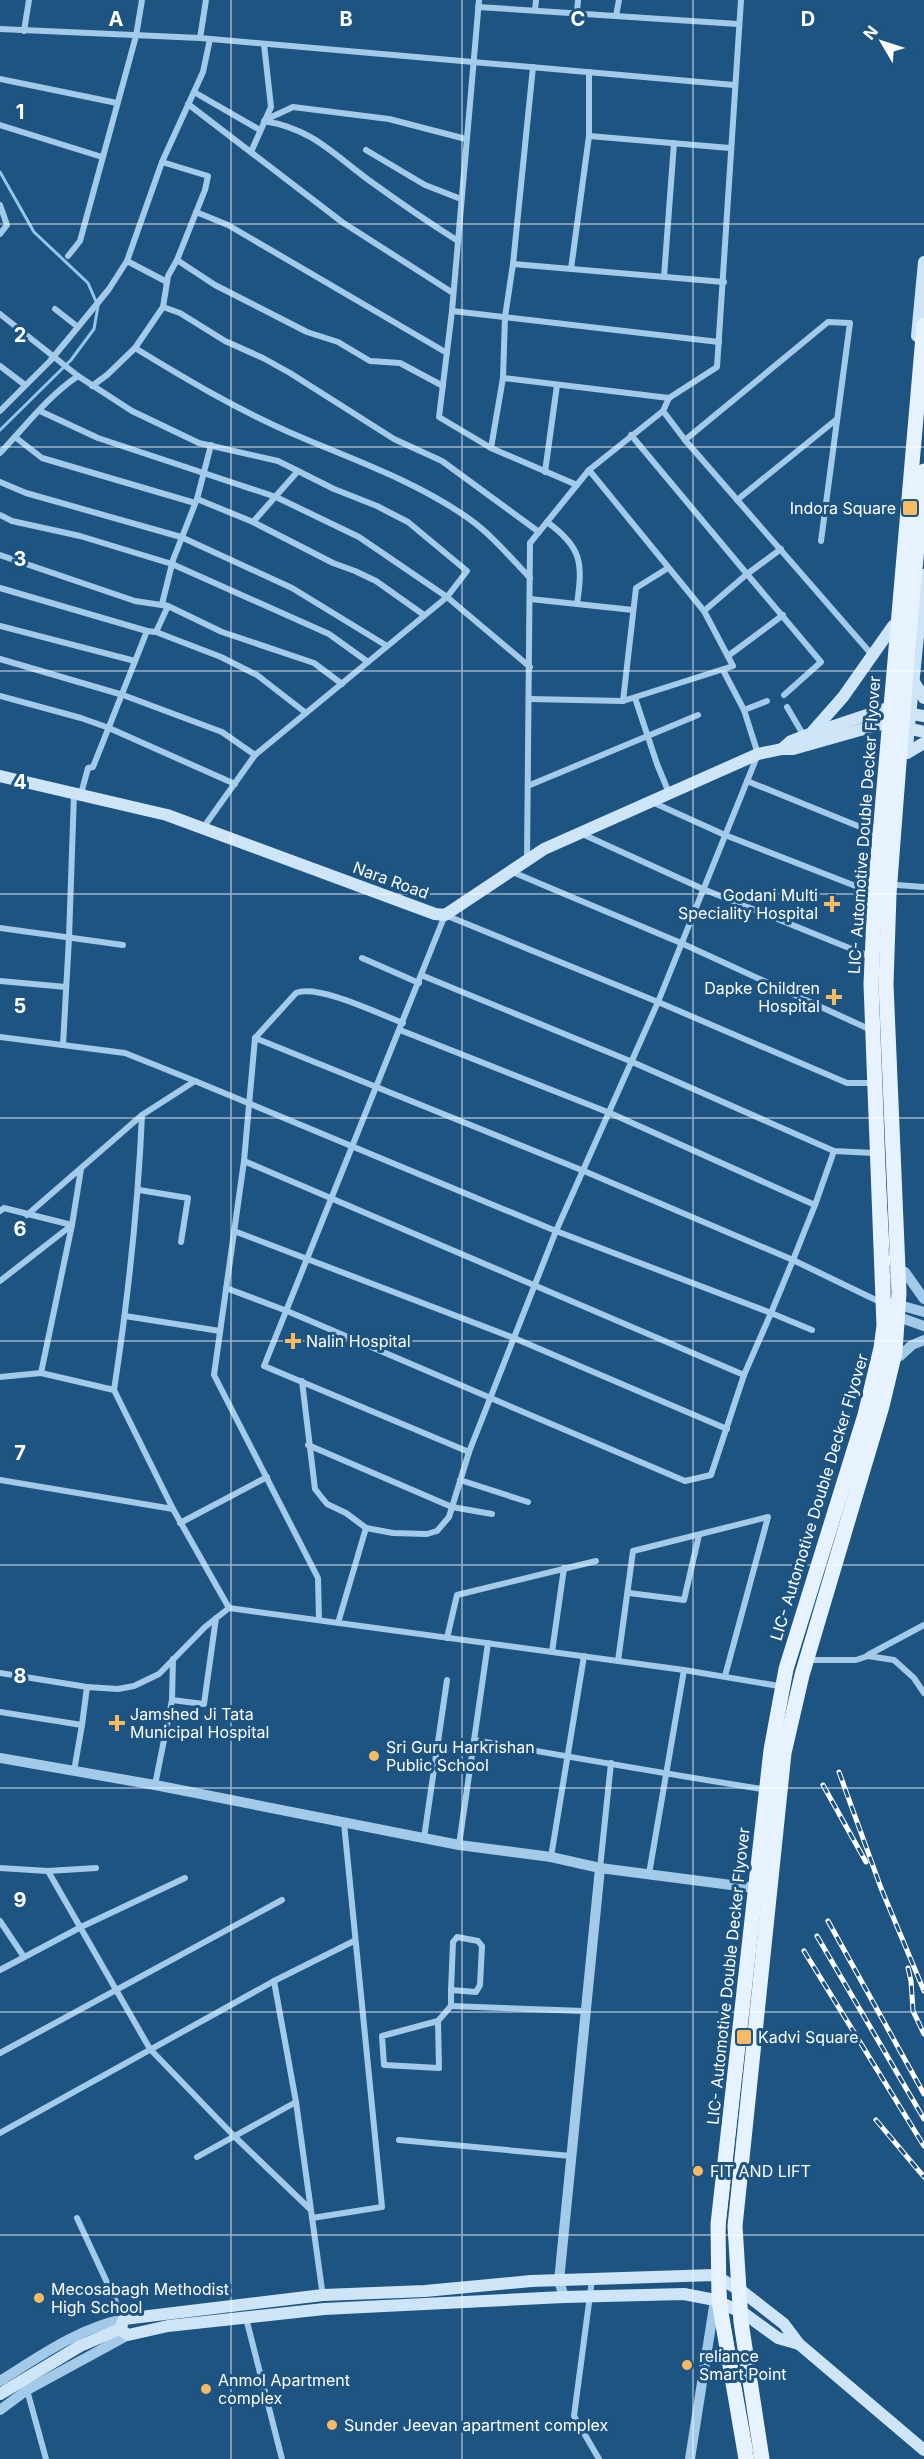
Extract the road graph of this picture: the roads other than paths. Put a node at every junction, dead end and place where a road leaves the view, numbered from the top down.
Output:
1 (29, 0) edge
2 (142, 0) edge
3 (206, 0) edge
4 (536, 0) edge
5 (578, 0) edge
6 (619, 0) edge
7 (741, 0) edge
8 (478, 3) edge
9 (535, 10) junction
10 (577, 12) junction
11 (616, 15) junction
12 (738, 24) junction
13 (0, 29) edge
14 (24, 31) junction
15 (136, 36) junction
16 (200, 38) junction
17 (210, 39) junction
18 (264, 44) junction
19 (472, 63) junction
20 (533, 68) junction
21 (588, 72) junction
22 (0, 79) edge
23 (734, 85) junction
24 (194, 92) junction
25 (117, 103) junction
26 (188, 104) junction
27 (264, 121) junction
28 (0, 125) edge
29 (260, 130) junction
30 (589, 136) junction
31 (466, 139) junction
32 (674, 143) junction
33 (730, 148) junction
34 (366, 150) dead end
35 (251, 152) junction
36 (102, 157) junction
37 (162, 162) junction
38 (461, 199) junction
39 (0, 205) edge
40 (196, 212) junction
41 (0, 234) edge
42 (458, 242) junction
43 (68, 256) dead end
44 (127, 261) junction
45 (177, 261) junction
46 (924, 262) edge
47 (513, 264) junction
48 (570, 269) junction
49 (664, 277) junction
50 (167, 282) junction
51 (724, 282) junction
52 (453, 293) junction
53 (163, 307) junction
54 (55, 309) dead end
55 (452, 310) junction
56 (0, 314) edge
57 (505, 317) junction
58 (924, 325) edge
59 (78, 327) junction
60 (719, 342) junction
61 (135, 348) junction
62 (447, 353) junction
63 (54, 356) junction
64 (0, 366) edge
65 (78, 376) junction
66 (503, 378) junction
67 (25, 385) junction
68 (557, 385) junction
69 (92, 386) junction
70 (443, 386) junction
71 (669, 398) junction
72 (3, 403) edge
73 (0, 411) edge
74 (40, 411) junction
75 (663, 411) junction
76 (837, 419) junction
77 (631, 435) junction
78 (15, 437) junction
79 (685, 440) junction
80 (211, 445) junction
81 (491, 448) junction
82 (0, 453) edge
83 (589, 470) junction
84 (298, 471) junction
85 (924, 471) edge
86 (545, 472) junction
87 (204, 473) junction
88 (0, 482) edge
89 (577, 485) junction
90 (276, 497) junction
91 (737, 500) junction
92 (196, 501) junction
93 (0, 516) edge
94 (253, 522) junction
95 (547, 522) junction
96 (539, 531) junction
97 (181, 537) junction
98 (821, 541) dead end
99 (781, 549) junction
100 (0, 555) edge
101 (172, 564) junction
102 (668, 568) junction
103 (747, 574) junction
104 (924, 575) edge
105 (530, 578) junction
106 (0, 588) edge
107 (447, 597) junction
108 (530, 599) junction
109 (578, 604) junction
110 (168, 606) junction
111 (633, 610) junction
112 (704, 611) junction
113 (424, 615) junction
114 (783, 615) junction
115 (0, 626) edge
116 (893, 626) junction
117 (147, 631) junction
118 (156, 633) junction
119 (387, 646) junction
120 (728, 656) junction
121 (873, 657) junction
122 (0, 658) edge
123 (135, 661) junction
124 (368, 662) junction
125 (530, 667) junction
126 (723, 669) junction
127 (914, 682) junction
128 (342, 684) junction
129 (123, 695) junction
130 (784, 695) dead end
131 (0, 696) edge
132 (635, 698) junction
133 (924, 698) edge
134 (530, 699) junction
135 (623, 701) junction
136 (767, 701) dead end
137 (787, 707) dead end
138 (885, 709) junction
139 (744, 710) junction
140 (911, 712) junction
141 (306, 713) junction
142 (698, 716) dead end
143 (924, 717) edge
144 (885, 723) junction
145 (109, 728) junction
146 (909, 728) junction
147 (924, 732) edge
148 (808, 734) junction
149 (648, 736) junction
150 (924, 742) edge
151 (782, 749) junction
152 (907, 753) junction
153 (758, 754) junction
154 (255, 755) junction
155 (0, 776) edge
156 (747, 781) junction
157 (235, 784) junction
158 (530, 785) junction
159 (77, 793) junction
160 (669, 793) junction
161 (650, 801) junction
162 (203, 828) junction
163 (875, 832) junction
164 (580, 833) junction
165 (725, 835) junction
166 (527, 859) junction
167 (510, 871) junction
168 (897, 885) junction
169 (924, 887) edge
170 (703, 889) junction
171 (871, 892) junction
172 (445, 915) junction
173 (0, 928) edge
174 (69, 938) junction
175 (681, 943) junction
176 (123, 945) dead end
177 (869, 957) junction
178 (362, 958) dead end
179 (422, 975) junction
180 (0, 981) edge
181 (418, 983) junction
182 (66, 987) junction
183 (658, 1002) junction
184 (402, 1023) junction
185 (869, 1029) junction
186 (400, 1030) junction
187 (0, 1037) edge
188 (255, 1038) junction
189 (63, 1045) junction
190 (630, 1061) junction
191 (195, 1081) junction
192 (872, 1083) junction
193 (896, 1083) junction
194 (377, 1088) junction
195 (250, 1105) junction
196 (610, 1113) junction
197 (142, 1115) junction
198 (353, 1147) junction
199 (834, 1151) junction
200 (874, 1153) junction
201 (244, 1161) junction
202 (82, 1167) junction
203 (584, 1171) junction
204 (139, 1190) junction
205 (332, 1200) junction
206 (815, 1205) junction
207 (0, 1211) edge
208 (27, 1215) junction
209 (72, 1225) junction
210 (234, 1231) junction
211 (556, 1231) junction
212 (181, 1242) dead end
213 (308, 1258) junction
214 (793, 1260) junction
215 (905, 1272) junction
216 (0, 1281) edge
217 (536, 1285) junction
218 (226, 1288) junction
219 (924, 1299) edge
220 (880, 1302) junction
221 (905, 1306) junction
222 (287, 1311) junction
223 (924, 1312) edge
224 (771, 1313) junction
225 (125, 1316) junction
226 (879, 1318) junction
227 (904, 1319) junction
228 (924, 1326) edge
229 (812, 1330) dead end
230 (220, 1331) junction
231 (514, 1338) junction
232 (924, 1340) edge
233 (900, 1356) junction
234 (41, 1373) junction
235 (744, 1376) junction
236 (0, 1377) edge
237 (302, 1381) junction
238 (114, 1390) junction
239 (491, 1398) junction
240 (727, 1429) junction
241 (308, 1445) junction
242 (469, 1452) junction
243 (267, 1478) junction
244 (0, 1480) edge
245 (460, 1480) junction
246 (528, 1502) dead end
247 (452, 1507) junction
248 (173, 1509) junction
249 (492, 1514) dead end
250 (180, 1523) junction
251 (366, 1528) junction
252 (699, 1535) junction
253 (596, 1561) dead end
254 (564, 1568) junction
255 (628, 1593) junction
256 (229, 1608) junction
257 (216, 1618) junction
258 (319, 1620) junction
259 (338, 1623) junction
260 (924, 1625) edge
261 (447, 1638) junction
262 (488, 1643) junction
263 (552, 1652) junction
264 (584, 1656) junction
265 (868, 1656) junction
266 (173, 1659) junction
267 (811, 1660) junction
268 (618, 1661) junction
269 (684, 1670) junction
270 (0, 1673) edge
271 (725, 1676) junction
272 (447, 1680) dead end
273 (779, 1686) junction
274 (87, 1688) junction
275 (924, 1694) edge
276 (172, 1700) junction
277 (0, 1712) edge
278 (82, 1725) junction
279 (474, 1740) junction
280 (569, 1756) junction
281 (0, 1758) edge
282 (611, 1762) junction
283 (74, 1771) junction
284 (665, 1774) junction
285 (155, 1785) junction
286 (762, 1789) junction
287 (344, 1823) junction
288 (424, 1838) junction
289 (459, 1845) junction
290 (551, 1857) junction
291 (0, 1868) edge
292 (96, 1868) dead end
293 (600, 1868) junction
294 (48, 1871) junction
295 (649, 1874) junction
296 (185, 1878) dead end
297 (751, 1888) junction
298 (776, 1890) junction
299 (282, 1900) dead end
300 (0, 1922) edge
301 (81, 1928) junction
302 (354, 1941) junction
303 (24, 1957) junction
304 (0, 1970) edge
305 (274, 1981) junction
306 (116, 1990) junction
307 (451, 1990) junction
308 (451, 2006) junction
309 (584, 2011) junction
310 (438, 2021) junction
311 (150, 2049) junction
312 (0, 2053) edge
313 (296, 2102) junction
314 (0, 2133) edge
315 (235, 2138) junction
316 (399, 2140) dead end
317 (571, 2156) junction
318 (197, 2157) dead end
319 (310, 2209) junction
320 (77, 2218) dead end
321 (312, 2218) junction
322 (714, 2275) junction
323 (592, 2280) junction
324 (559, 2281) junction
325 (743, 2292) junction
326 (322, 2295) junction
327 (564, 2297) junction
328 (591, 2298) junction
329 (715, 2300) junction
330 (324, 2309) junction
331 (745, 2314) junction
332 (246, 2318) junction
333 (122, 2329) junction
334 (799, 2344) junction
335 (0, 2381) edge
336 (27, 2390) junction
337 (0, 2394) edge
338 (0, 2409) edge
339 (924, 2450) edge
340 (46, 2459) edge
341 (282, 2459) edge
342 (599, 2459) edge
343 (690, 2459) edge
344 (741, 2459) edge
345 (746, 2459) edge
346 (762, 2459) edge
347 (768, 2459) edge

1 - 14 street
2 - 15 street
3 - 16 street
4 - 9 street
5 - 10 street
6 - 11 street
7 - 12 street
8 - 9 street
8 - 19 street
9 - 10 street
10 - 11 street
11 - 12 street
12 - 23 street
13 - 14 street
14 - 15 street
15 - 16 street
15 - 25 street
16 - 17 street
17 - 18 street
17 - 24 street
18 - 19 street
18 - 27 street
19 - 20 street
19 - 31 street
20 - 21 street
20 - 47 street
21 - 23 street
21 - 30 street
22 - 25 street
23 - 33 street
24 - 26 street
24 - 29 street
25 - 36 street
26 - 35 street
26 - 37 street
27 - 29 street
27 - 31 street
27 - 42 street
28 - 36 street
29 - 35 street
30 - 32 street
30 - 48 street
31 - 38 street
32 - 33 street
32 - 49 street
33 - 51 street
34 - 38 street
35 - 52 street
36 - 43 street
37 - 40 street
37 - 44 street
38 - 42 street
39 - 41 street
40 - 45 street
40 - 62 street
42 - 52 street
44 - 50 street
44 - 59 street
45 - 50 street
45 - 70 street
46 - 116 main road
47 - 48 street
47 - 57 street
48 - 49 street
49 - 51 street
50 - 53 street
51 - 60 street
52 - 55 street
53 - 61 street
53 - 96 street
54 - 59 street
55 - 57 street
55 - 62 street
56 - 63 street
57 - 60 street
57 - 66 street
58 - 345 main road, LIC- Automotive Double Decker Flyover, bridge
59 - 63 street
60 - 71 street
61 - 69 street
61 - 105 street
62 - 70 street
63 - 65 street
63 - 67 street
64 - 67 street
65 - 69 street
65 - 74 street
66 - 68 street
66 - 81 street
67 - 72 street
68 - 71 street
68 - 86 street
69 - 80 street
70 - 81 street
71 - 75 street
72 - 73 street
74 - 78 street
74 - 87 street
75 - 77 street
75 - 79 street
76 - 79 street
76 - 91 street
76 - 98 street
77 - 83 street
77 - 103 street
78 - 82 street
78 - 92 street
79 - 91 street
80 - 84 street
80 - 87 street
81 - 86 street
83 - 89 street
83 - 102 street
84 - 90 street
84 - 107 street
85 - 346 main road, LIC- Automotive Double Decker Flyover, bridge
86 - 89 street
87 - 90 street
87 - 92 street
88 - 97 street
89 - 95 street
90 - 94 street
90 - 107 street
91 - 99 street
92 - 94 street
92 - 97 street
93 - 101 street
94 - 113 street
95 - 96 street
95 - 109 street
96 - 105 street
97 - 101 street
97 - 119 street
99 - 103 street
99 - 121 street
100 - 110 street
101 - 110 street
101 - 124 street
102 - 111 street
102 - 112 street
103 - 112 street
103 - 114 street
104 - 127 main road
105 - 108 street
106 - 117 street
107 - 113 street
107 - 125 street
108 - 109 street
108 - 125 street
109 - 111 street
110 - 118 street
110 - 128 street
111 - 135 street
112 - 120 street
113 - 119 street
114 - 120 street
114 - 130 street
115 - 123 street
116 - 121 main road
116 - 138 main road
117 - 118 street
117 - 123 street
118 - 141 street
119 - 124 street
120 - 126 street
121 - 148 main road
122 - 129 street
123 - 129 street
124 - 128 street
125 - 134 street
126 - 132 street
126 - 139 street
127 - 133 main road
127 - 140 main road
128 - 141 street
129 - 145 street
129 - 154 street
131 - 145 street
132 - 135 street
132 - 149 street
134 - 135 street
134 - 158 street
136 - 139 street
137 - 148 street
138 - 140 main road
138 - 144 main road
138 - 148 main road
139 - 153 street
140 - 143 main road
140 - 146 main road
141 - 154 street
142 - 149 street
144 - 146 main road
144 - 151 main road, Nara Road
144 - 163 main road
145 - 157 street
145 - 159 street
146 - 147 main road
146 - 152 main road
148 - 151 main road
149 - 158 street
149 - 160 street
150 - 152 main road
151 - 153 main road, Nara Road
152 - 168 main road
153 - 156 street
153 - 160 main road, Nara Road
154 - 157 street
155 - 159 main road, Nara Road
156 - 163 street
156 - 165 street
157 - 162 street
158 - 166 street
159 - 162 main road, Nara Road
159 - 174 street
160 - 161 main road, Nara Road
161 - 164 main road, Nara Road
161 - 165 street
162 - 172 main road, Nara Road
163 - 171 main road
164 - 166 main road, Nara Road
164 - 170 street
165 - 170 street
165 - 171 street
166 - 167 main road, Nara Road
167 - 172 main road, Nara Road
167 - 175 street
168 - 169 street
168 - 193 main road
170 - 175 street
170 - 177 street
171 - 177 main road
172 - 179 street
172 - 183 street
173 - 174 street
174 - 176 street
174 - 182 street
175 - 183 street
175 - 185 street
177 - 185 main road
178 - 181 street
179 - 181 street
179 - 190 street
180 - 182 street
181 - 184 street
182 - 189 street
183 - 190 street
183 - 192 street
184 - 186 street
184 - 188 street
185 - 192 main road
186 - 194 street
186 - 196 street
187 - 189 street
188 - 194 street
188 - 195 street
189 - 191 street
190 - 196 street
190 - 199 street
191 - 195 street
191 - 197 street
192 - 193 street
192 - 200 main road
193 - 215 main road
194 - 198 street
194 - 203 street
195 - 198 street
195 - 201 street
196 - 203 street
196 - 206 street
197 - 202 street
197 - 204 street
198 - 205 street
198 - 211 street
199 - 200 street
199 - 206 street
200 - 220 main road
201 - 205 street
201 - 210 street
202 - 208 street
202 - 209 street
203 - 211 street
203 - 214 street
204 - 212 street
204 - 225 street
205 - 213 street
205 - 217 street
206 - 214 street
207 - 208 street
208 - 209 street
209 - 216 street
209 - 234 street
210 - 213 street
210 - 218 street
211 - 217 street
211 - 224 street
213 - 222 street
213 - 231 street
214 - 220 street
214 - 224 street
215 - 219 street
215 - 221 main road
217 - 231 street
217 - 235 street
218 - 222 street
218 - 230 street
220 - 221 street
220 - 226 main road
221 - 223 street
221 - 227 main road
222 - 237 street
222 - 239 street
224 - 229 street
224 - 235 street
225 - 230 street
225 - 238 street
226 - 227 street
226 - 273 main road
227 - 228 street
227 - 233 main road
230 - 243 street
231 - 239 street
231 - 240 street
232 - 233 street
233 - 267 main road
234 - 236 street
234 - 238 street
235 - 240 street
237 - 241 street
237 - 242 street
238 - 248 street
239 - 240 street
239 - 242 street
241 - 247 street
241 - 251 street
242 - 245 street
243 - 250 street
243 - 258 street
244 - 248 street
245 - 246 street
245 - 247 street
247 - 249 street
247 - 251 street
248 - 250 street
250 - 256 street
251 - 259 street
252 - 255 street
252 - 255 street
252 - 271 street
253 - 254 street
254 - 261 street
254 - 263 street
255 - 268 street
256 - 257 street
256 - 258 street
257 - 266 street
257 - 276 street
258 - 259 street
259 - 261 street
260 - 265 street
261 - 262 street
262 - 263 street
262 - 279 street
263 - 264 street
264 - 268 street
264 - 280 street
265 - 267 street
265 - 275 street
266 - 274 street
266 - 276 street
267 - 298 main road
268 - 269 street
269 - 271 street
269 - 284 street
270 - 274 street
271 - 273 street
272 - 288 street
273 - 286 main road
274 - 278 street
276 - 285 street
277 - 278 street
278 - 283 street
279 - 280 street
279 - 289 street
280 - 282 street
280 - 290 street
281 - 283 street
282 - 284 street
282 - 293 street
283 - 285 street
284 - 286 street
284 - 295 street
285 - 287 street
286 - 297 main road
287 - 288 street
287 - 302 street
288 - 289 street
289 - 290 street
290 - 293 street
291 - 294 street
292 - 294 street
293 - 295 street
293 - 309 street
294 - 301 street
295 - 297 street
296 - 301 street
297 - 298 street
297 - 322 main road
298 - 325 main road
299 - 306 street
300 - 303 street
301 - 303 street
301 - 306 street
302 - 305 street
302 - 321 street
303 - 304 street
305 - 311 street
305 - 313 street
306 - 311 street
306 - 312 street
307 - 307 street
307 - 308 street
308 - 309 street
308 - 310 street
309 - 317 street
310 - 310 street
311 - 314 street
311 - 315 street
313 - 315 street
313 - 319 street
315 - 318 street
315 - 319 street
316 - 317 street
317 - 324 street
319 - 321 street
320 - 333 street
321 - 326 street
322 - 323 main road
322 - 325 main road
322 - 329 main road
323 - 324 main road
323 - 328 street
324 - 326 main road
324 - 327 street
325 - 331 main road
325 - 334 main road
326 - 330 street
326 - 333 main road
327 - 328 main road
327 - 330 main road
328 - 329 main road
328 - 342 street
329 - 331 main road
329 - 343 street
329 - 344 main road
330 - 332 main road
331 - 334 main road
331 - 347 main road
332 - 333 main road
332 - 341 street
333 - 335 street
333 - 336 street
333 - 337 main road
334 - 339 main road
336 - 338 street
336 - 340 street

